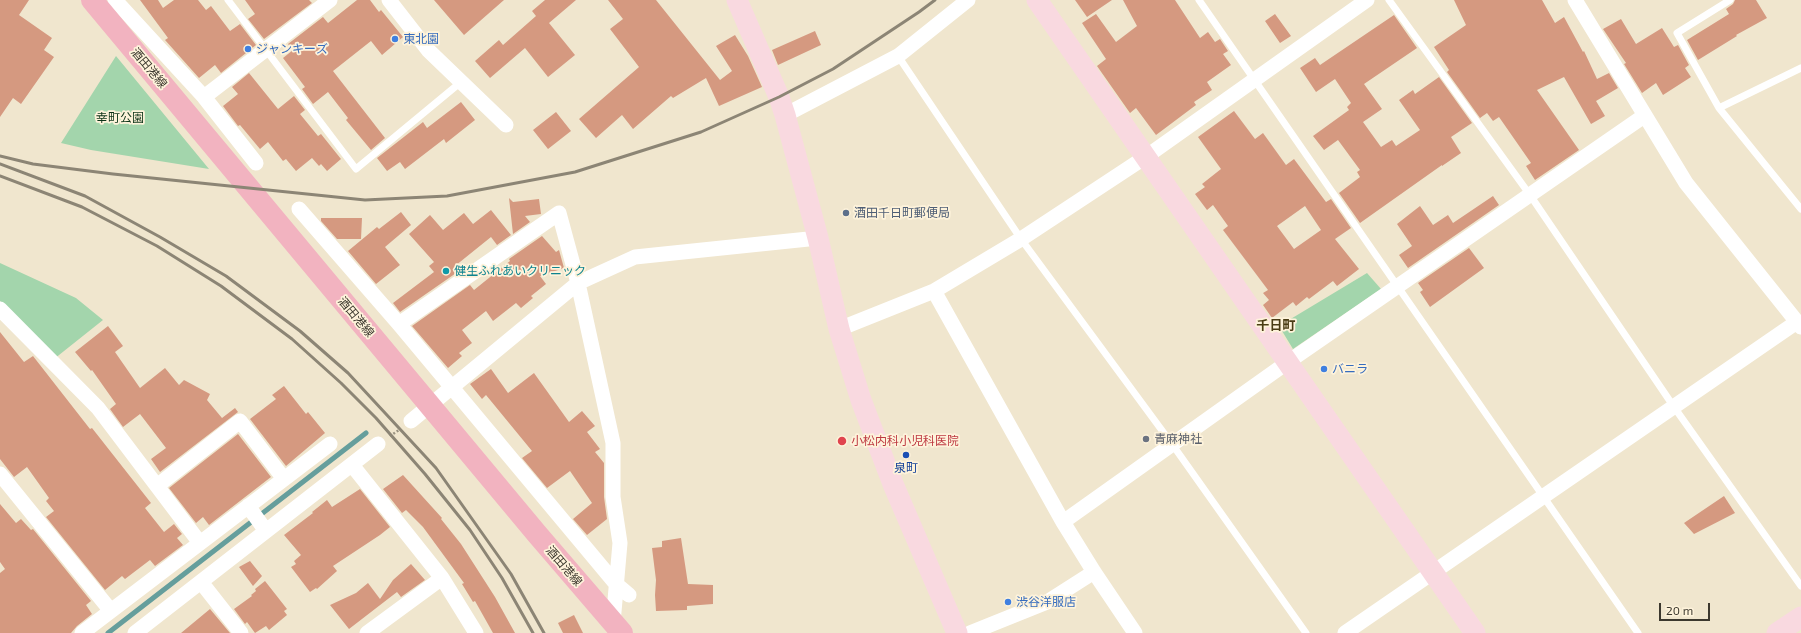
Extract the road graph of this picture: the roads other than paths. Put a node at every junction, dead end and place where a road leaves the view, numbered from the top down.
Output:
1 (92, 0) edge
2 (115, 0) edge
3 (228, 0) edge
4 (330, 0) edge
5 (389, 0) edge
6 (737, 0) edge
7 (968, 0) edge
8 (1037, 0) edge
9 (1199, 0) edge
10 (1367, 0) edge
11 (1389, 0) edge
12 (1575, 0) edge
13 (1730, 0) edge
14 (265, 49) junction
15 (898, 56) junction
16 (1801, 68) edge
17 (1254, 79) junction
18 (461, 82) junction
19 (204, 98) junction
20 (1719, 108) junction
21 (785, 115) junction
22 (1644, 116) junction
23 (506, 126) dead end
24 (1147, 156) junction
25 (256, 163) dead end
26 (1530, 195) junction
27 (1801, 209) edge
28 (299, 210) dead end
29 (818, 238) junction
30 (1021, 239) junction
31 (578, 283) junction
32 (1398, 286) junction
33 (934, 291) junction
34 (0, 309) edge
35 (399, 324) junction
36 (1799, 324) edge
37 (839, 329) junction
38 (1288, 362) junction
39 (452, 387) junction
40 (1674, 407) junction
41 (411, 421) road end
42 (330, 444) dead end
43 (378, 444) road end
44 (1172, 444) junction
45 (352, 465) junction
46 (0, 474) edge
47 (284, 479) junction
48 (157, 486) junction
49 (1544, 497) junction
50 (248, 506) junction
51 (1064, 522) junction
52 (266, 531) junction
53 (200, 543) junction
54 (1094, 572) junction
55 (1434, 573) junction
56 (442, 578) junction
57 (201, 582) junction
58 (616, 584) junction
59 (1801, 586) edge
60 (629, 595) dead end
61 (111, 611) junction
62 (1801, 617) edge
63 (618, 628) edge
64 (82, 633) edge
65 (135, 633) edge
66 (241, 633) edge
67 (367, 633) edge
68 (476, 633) edge
69 (957, 633) edge
70 (970, 633) edge
71 (1134, 633) edge
72 (1306, 633) edge
73 (1345, 633) edge
74 (1475, 633) edge
75 (1638, 633) edge
76 (1777, 633) edge

1 - 63 main road, 酒田港線
2 - 19 street
3 - 14 lane
4 - 14 street
5 - 18 street
6 - 21 street
7 - 15 street
8 - 24 street
9 - 17 lane
10 - 17 street
11 - 26 lane
12 - 22 street
13 - 20 lane
14 - 18 lane
14 - 19 street
15 - 21 street
15 - 30 lane
16 - 20 lane
17 - 24 street
17 - 32 lane
18 - 23 street
19 - 25 street
20 - 27 lane
21 - 29 street
22 - 26 street
22 - 36 street
24 - 30 street
24 - 38 street
26 - 32 street
26 - 40 lane
28 - 35 street
29 - 31 street
29 - 37 street
30 - 33 street
30 - 44 lane
31 - 35 street
31 - 39 street
31 - 58 street
32 - 38 street
32 - 49 lane
33 - 37 street
33 - 51 street
34 - 48 street
35 - 39 street
36 - 40 street
37 - 69 street
38 - 44 street
38 - 55 street
39 - 41 street
39 - 58 street
40 - 49 street
40 - 59 lane
42 - 47 street
43 - 45 street
44 - 51 street
44 - 72 lane
45 - 52 street
45 - 56 street
46 - 61 street
47 - 48 street
47 - 50 street
48 - 53 street
49 - 55 street
49 - 75 lane
50 - 52 street
50 - 53 street
51 - 54 street
52 - 57 street
53 - 61 street
54 - 70 street
54 - 71 street
55 - 73 street
55 - 74 street
56 - 67 street
56 - 68 street
57 - 65 street
57 - 66 street
58 - 60 street
58 - 63 street
61 - 64 street
62 - 76 street

